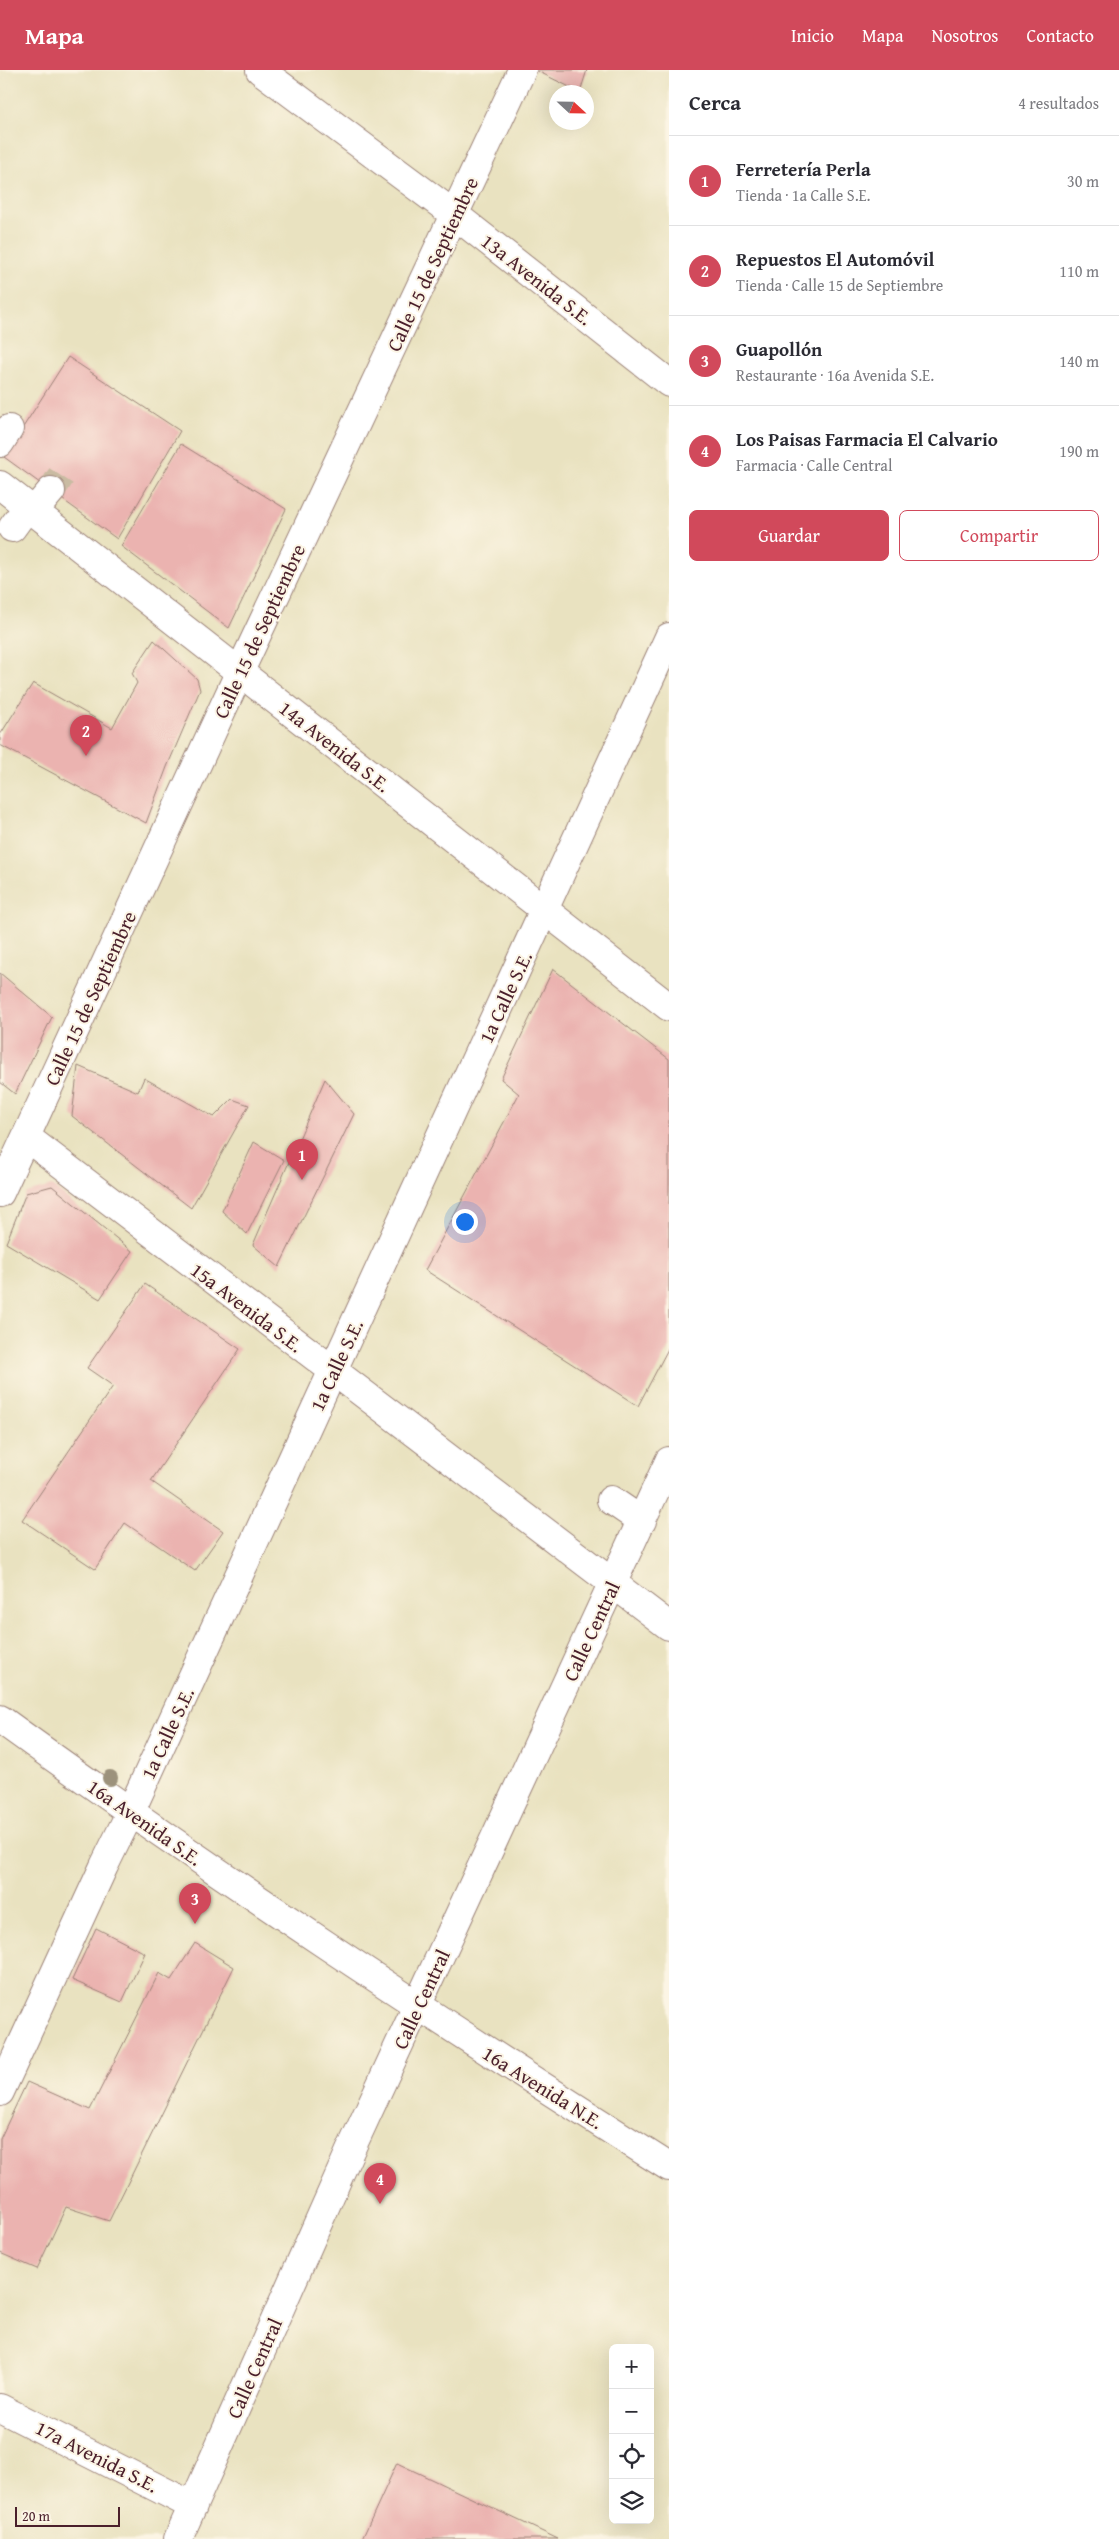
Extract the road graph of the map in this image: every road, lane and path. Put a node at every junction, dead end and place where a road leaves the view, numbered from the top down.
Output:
1 (260, 70) edge
2 (522, 70) edge
3 (455, 215) junction
4 (669, 383) edge
5 (0, 485) edge
6 (51, 491) tunnel mouth
7 (31, 509) junction
8 (12, 528) dead end
9 (669, 637) edge
10 (240, 671) junction
11 (545, 910) junction
12 (669, 1007) edge
13 (26, 1137) junction
14 (0, 1193) edge
15 (333, 1372) junction
16 (669, 1461) edge
17 (611, 1500) dead end
18 (642, 1521) junction
19 (613, 1584) junction
20 (669, 1626) edge
21 (0, 1719) edge
22 (130, 1814) junction
23 (417, 2006) junction
24 (0, 2092) edge
25 (668, 2166) edge
26 (0, 2408) edge
27 (193, 2506) junction
28 (178, 2539) edge

1 - 3 street, 13a Avenida S.E.
2 - 3 street, Calle 15 de Septiembre
3 - 4 street, 13a Avenida S.E.
3 - 10 street, Calle 15 de Septiembre
5 - 7 street, 14a Avenida S.E.
6 - 7 street
7 - 8 street
7 - 10 street, 14a Avenida S.E.
9 - 11 street, 1a Calle S.E.
10 - 11 street, 14a Avenida S.E.
10 - 13 street, Calle 15 de Septiembre
11 - 12 street, 14a Avenida S.E.
11 - 15 street, 1a Calle S.E.
13 - 14 street, Calle 15 de Septiembre
13 - 15 street, 15a Avenida S.E.
15 - 19 street, 15a Avenida S.E.
15 - 22 street, 1a Calle S.E.
16 - 18 street, Calle Central
17 - 18 street
18 - 19 street, Calle Central
19 - 20 street, 15a Avenida S.E.
19 - 23 street, Calle Central
21 - 22 street, 16a Avenida S.E.
22 - 23 street, 16a Avenida S.E.
22 - 24 street, 1a Calle S.E.
23 - 25 street, 16a Avenida N.E.
23 - 27 street, Calle Central
26 - 27 street, 17a Avenida S.E.
27 - 28 street, Calle Central

